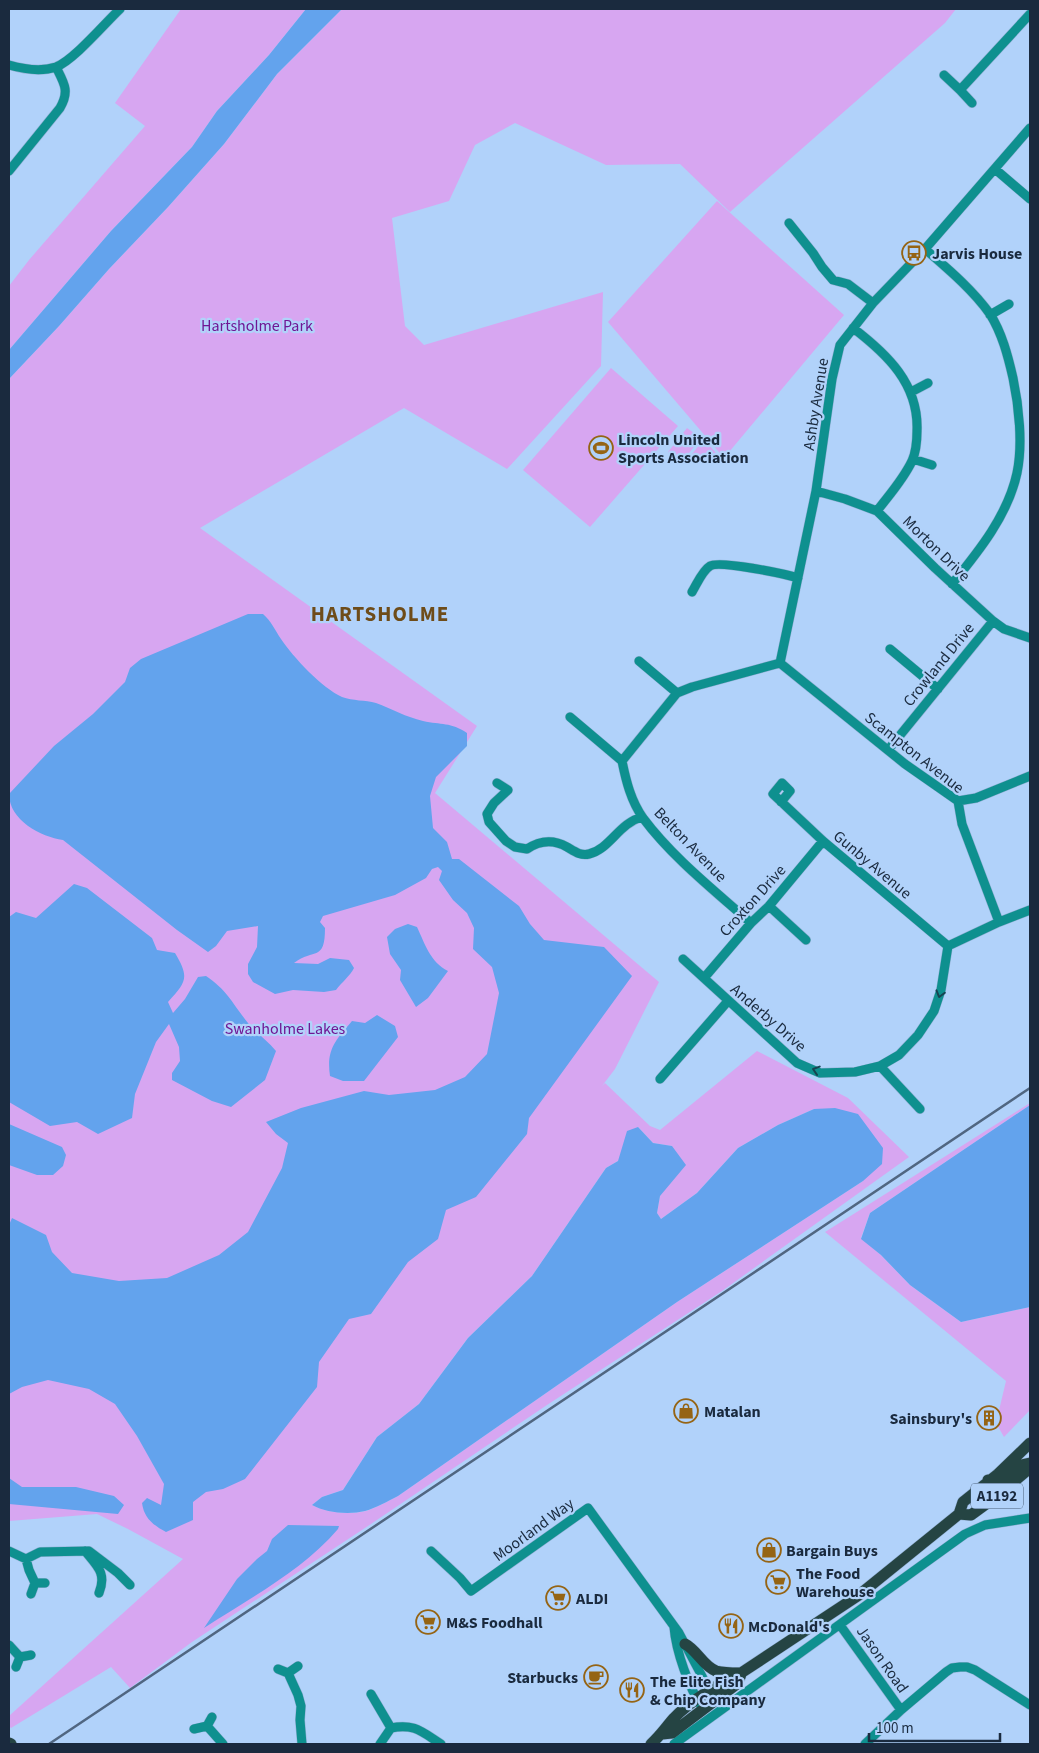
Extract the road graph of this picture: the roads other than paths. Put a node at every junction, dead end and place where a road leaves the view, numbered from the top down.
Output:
1 (120, 9) edge
2 (1030, 14) edge
3 (9, 65) edge
4 (56, 67) junction
5 (944, 75) dead end
6 (960, 90) junction
7 (972, 103) dead end
8 (1030, 128) edge
9 (995, 169) junction
10 (9, 171) edge
11 (1030, 199) edge
12 (789, 223) dead end
13 (926, 249) junction
14 (873, 303) junction
15 (1008, 304) dead end
16 (990, 315) junction
17 (853, 328) junction
18 (928, 383) dead end
19 (911, 392) junction
20 (913, 459) junction
21 (932, 465) dead end
22 (816, 491) junction
23 (877, 511) junction
24 (798, 578) junction
25 (952, 584) junction
26 (692, 592) dead end
27 (993, 621) junction
28 (1030, 638) edge
29 (890, 649) dead end
30 (639, 661) dead end
31 (780, 663) junction
32 (938, 689) junction
33 (677, 693) junction
34 (570, 717) dead end
35 (888, 750) junction
36 (622, 761) junction
37 (1030, 776) edge
38 (497, 782) dead end
39 (958, 801) junction
40 (781, 802) dead end
41 (642, 817) junction
42 (823, 841) junction
43 (769, 906) junction
44 (1030, 910) edge
45 (999, 922) junction
46 (751, 923) junction
47 (806, 940) dead end
48 (948, 946) junction
49 (683, 960) dead end
50 (704, 978) junction
51 (728, 1001) junction
52 (880, 1066) junction
53 (660, 1080) dead end
54 (920, 1109) dead end
55 (1030, 1443) edge
56 (1030, 1463) edge
57 (1030, 1468) edge
58 (986, 1480) junction
59 (960, 1514) junction
60 (1030, 1518) edge
61 (9, 1551) edge
62 (84, 1551) junction
63 (431, 1551) dead end
64 (26, 1559) junction
65 (130, 1585) dead end
66 (31, 1594) dead end
67 (99, 1594) dead end
68 (840, 1625) junction
69 (674, 1626) junction
70 (685, 1644) junction
71 (9, 1645) edge
72 (31, 1655) dead end
73 (20, 1657) junction
74 (298, 1666) dead end
75 (16, 1667) dead end
76 (278, 1669) dead end
77 (288, 1672) junction
78 (741, 1674) junction
79 (371, 1694) dead end
80 (712, 1695) junction
81 (701, 1704) junction
82 (1030, 1705) edge
83 (901, 1710) junction
84 (212, 1718) dead end
85 (207, 1726) junction
86 (391, 1728) junction
87 (194, 1729) dead end
88 (223, 1744) edge
89 (302, 1744) edge
90 (380, 1744) edge
91 (441, 1744) edge
92 (651, 1744) edge
93 (674, 1744) edge
94 (865, 1744) edge

1 - 4 street
2 - 6 street
3 - 4 street
4 - 10 street
5 - 6 street
6 - 7 street
8 - 9 street, Ashby Avenue
9 - 11 street
9 - 13 street, Ashby Avenue
12 - 14 street
13 - 14 street, Ashby Avenue
13 - 16 street
14 - 17 street, Ashby Avenue
15 - 16 street
16 - 25 street
17 - 19 street
17 - 22 street, Ashby Avenue
18 - 19 street
19 - 20 street
20 - 21 street
20 - 23 street
22 - 23 street, Morton Drive
22 - 24 street, Ashby Avenue
23 - 25 street, Morton Drive
24 - 26 street
24 - 31 street, Ashby Avenue
25 - 27 street, Morton Drive
27 - 28 street, Morton Drive
27 - 32 street, Crowland Drive
29 - 32 street
30 - 33 street
31 - 33 street
31 - 35 street, Scampton Avenue
32 - 35 street, Crowland Drive
33 - 36 street
34 - 36 street
35 - 39 street, Scampton Avenue
36 - 41 street, Belton Avenue
37 - 39 street
38 - 41 street
39 - 45 street, Scampton Avenue
40 - 42 street, Gunby Avenue
41 - 46 street, Belton Avenue
42 - 43 street, Croxton Drive
42 - 48 street, Gunby Avenue
43 - 46 street, Croxton Drive
43 - 47 street
44 - 45 street
45 - 48 street
46 - 50 street, Croxton Drive
48 -> 52 street, Anderby Drive
49 - 50 street, Anderby Drive
50 - 51 street, Anderby Drive
52 -> 51 street, Anderby Drive
51 - 53 street
52 - 54 street
55 - 58 main road, A1192
56 - 58 main road
57 - 59 main road, A1192
58 - 59 main road, A1192
59 - 78 main road, A1192
60 - 68 street
61 - 64 street
62 - 64 street
62 - 65 street
62 - 67 street
63 - 69 street, Moorland Way
64 - 66 street
68 - 83 street, Jason Road
68 - 93 street
69 - 70 street, Moorland Way
69 - 81 street, Moorland Way
70 - 78 main road
70 - 80 street, Moorland Way
71 - 73 street
72 - 73 street
73 - 75 street
74 - 77 street
76 - 77 street
77 - 89 street
78 - 80 main road
79 - 86 street
80 - 81 main road
81 - 92 main road
82 - 83 street
83 - 94 street
84 - 85 street
85 - 87 street
85 - 88 street
86 - 90 street
86 - 91 street

